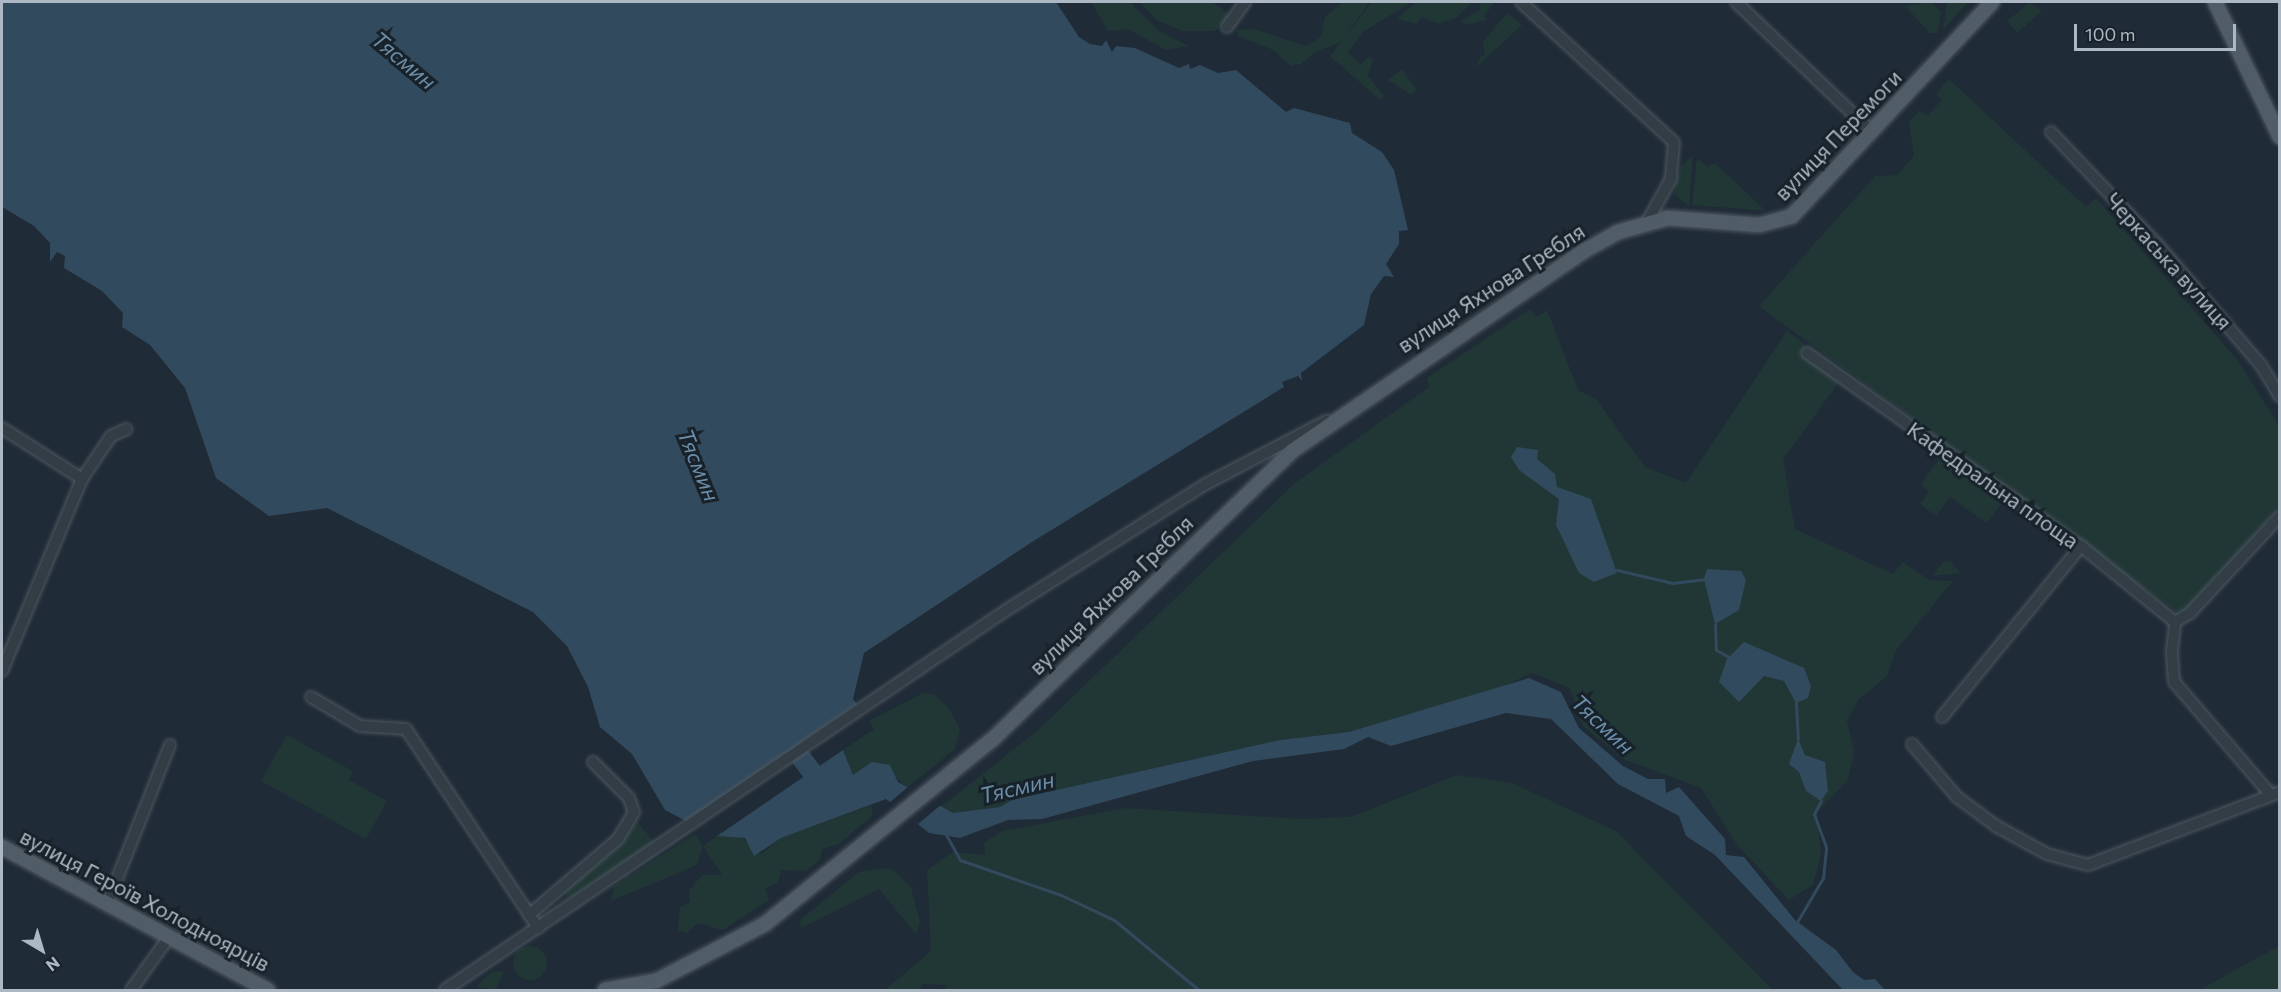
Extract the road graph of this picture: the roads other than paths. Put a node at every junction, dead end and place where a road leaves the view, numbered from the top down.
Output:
1 (1245, 2) edge
2 (1521, 2) edge
3 (1736, 2) edge
4 (1992, 2) edge
5 (2215, 2) edge
6 (1227, 27) dead end
7 (1872, 132) junction
8 (2051, 132) dead end
9 (2280, 137) edge
10 (1664, 194) junction
11 (1668, 218) junction
12 (1647, 222) junction
13 (1807, 353) dead end
14 (2280, 397) edge
15 (1337, 416) junction
16 (2, 428) edge
17 (127, 429) dead end
18 (82, 479) junction
19 (2280, 516) edge
20 (2080, 546) junction
21 (2175, 622) junction
22 (2, 671) edge
23 (310, 697) dead end
24 (1942, 717) dead end
25 (1912, 744) dead end
26 (170, 745) dead end
27 (593, 762) dead end
28 (2275, 793) edge
29 (2, 847) edge
30 (107, 904) junction
31 (529, 915) junction
32 (538, 928) junction
33 (169, 937) junction
34 (660, 986) edge
35 (131, 990) edge
36 (268, 990) edge
37 (445, 990) edge
38 (605, 990) edge

1 - 6 street
2 - 10 street
3 - 7 street
4 - 7 main road, вулиця Перемоги
5 - 9 main road
7 - 11 main road, вулиця Перемоги
8 - 14 street, Черкаська вулиця
10 - 11 street
10 - 12 street
11 - 12 main road, вулиця Перемоги
12 - 15 main road, вулиця Яхнова Гребля
13 - 20 street, Кафедральна площа
15 - 32 street
15 - 34 main road, вулиця Яхнова Гребля
16 - 18 street
17 - 18 street
18 - 22 street
19 - 21 street
20 - 21 street, Кафедральна площа
20 - 24 street
21 - 28 street
23 - 31 street
25 - 28 street
26 - 30 street
27 - 31 street
29 - 30 main road, вулиця Героїв Холодноярців
30 - 33 main road, вулиця Героїв Холодноярців
31 - 32 street
32 - 37 street
33 - 35 street
33 - 36 main road, вулиця Героїв Холодноярців
34 - 38 main road, вулиця Яхнова Гребля

